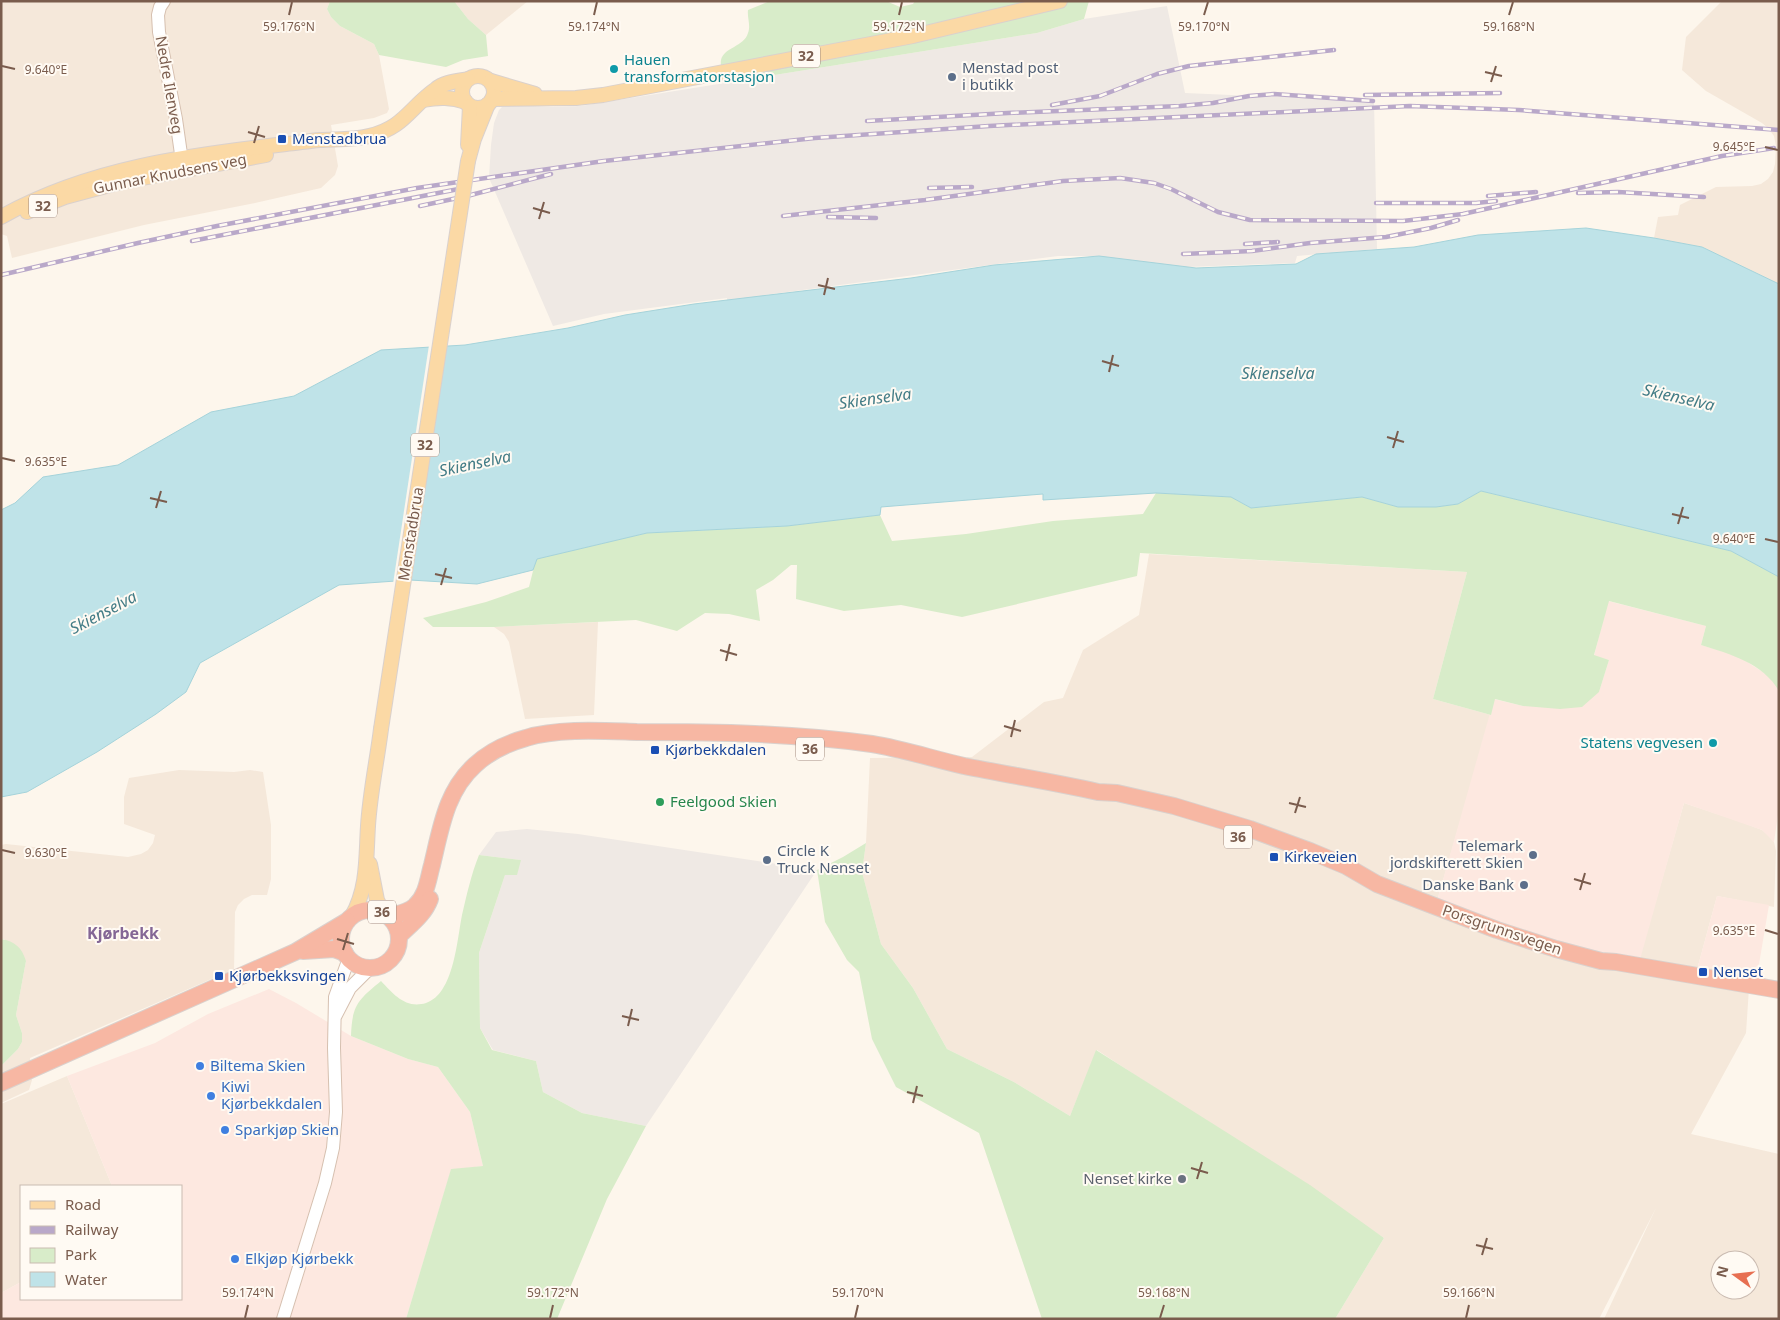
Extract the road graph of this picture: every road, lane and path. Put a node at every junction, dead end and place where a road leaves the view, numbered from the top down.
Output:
1 (164, 1) edge
2 (1060, 1) edge
3 (468, 79) junction
4 (491, 81) junction
5 (550, 98) junction
6 (422, 100) junction
7 (490, 102) junction
8 (468, 104) junction
9 (468, 161) junction
10 (182, 165) junction
11 (1, 216) edge
12 (1, 224) edge
13 (438, 843) junction
14 (368, 849) junction
15 (386, 914) junction
16 (349, 919) junction
17 (399, 936) junction
18 (295, 952) junction
19 (347, 955) junction
20 (1601, 961) junction
21 (370, 968) junction
22 (1779, 990) edge
23 (1779, 1002) edge
24 (334, 1019) junction
25 (114, 1034) junction
26 (1, 1083) edge
27 (1, 1095) edge
28 (283, 1319) edge

1 - 10 street, Nedre Ilenveg
2 - 5 main road, 32
3 - 4 main road, 32
3 - 6 main road, Gunnar Knudsens veg / 32
3 - 8 main road, 32
4 - 5 main road, 32
4 - 7 main road, 32
5 - 7 main road, 32
6 - 8 main road, 32
6 - 10 main road, Gunnar Knudsens veg / 32
7 - 8 main road, 32
7 - 9 main road, Menstadbrua / 32
8 - 9 main road, Menstadbrua / 32
9 - 14 main road, Menstadbrua / 32, bridge
10 - 11 main road, Gunnar Knudsens veg / 32
10 - 12 main road, Gunnar Knudsens veg / 32
13 - 15 highway, Porsgrunnsvegen / 36
13 - 17 highway, Porsgrunnsvegen / 36
13 - 20 highway, Porsgrunnsvegen / 36
14 - 15 main road, Menstadbrua / 32
14 - 16 main road, Menstadbrua / 32
15 - 16 highway, 36
15 - 17 highway, 36
16 - 18 highway, 36
16 - 19 highway, 36
17 - 21 highway, 36
18 - 19 highway, 36
18 - 25 highway, 36
19 - 21 highway, 36
19 - 24 street
20 - 22 highway, Porsgrunnsvegen / 36
20 - 23 highway, Porsgrunnsvegen / 36
21 - 24 street
24 - 28 street
25 - 26 highway, 36
25 - 27 highway, 36

